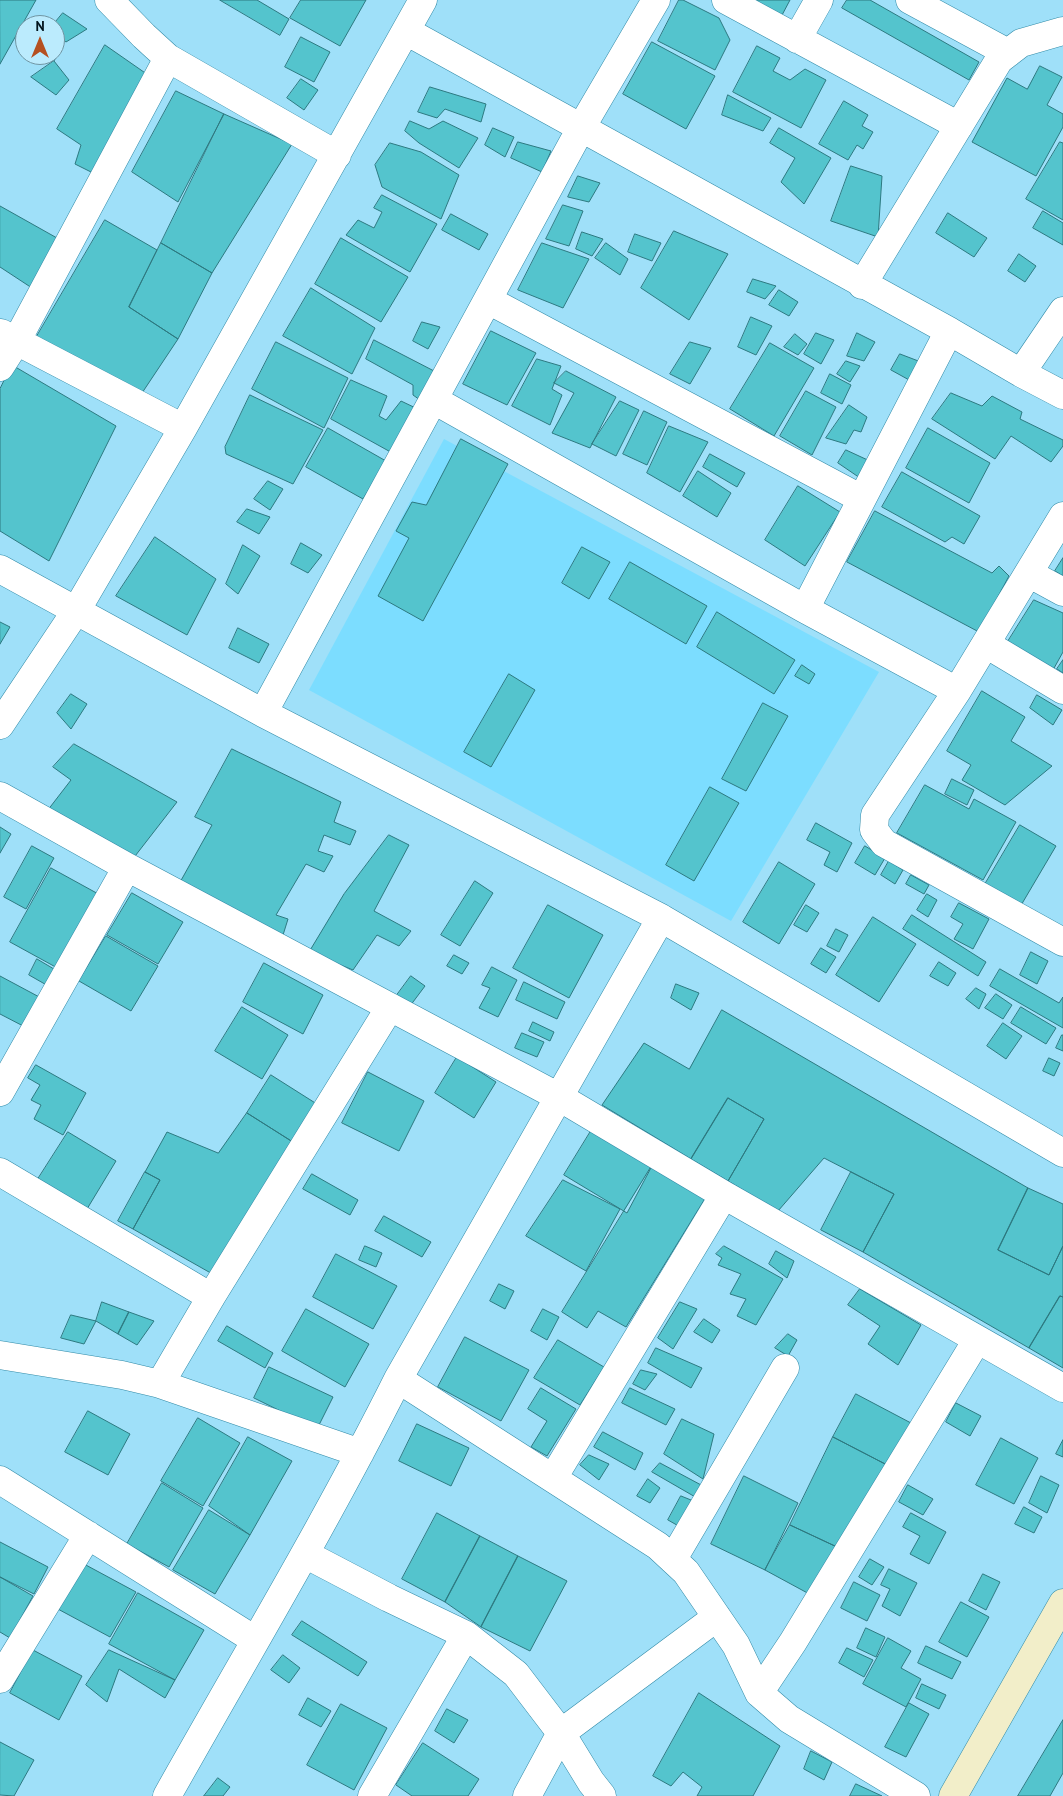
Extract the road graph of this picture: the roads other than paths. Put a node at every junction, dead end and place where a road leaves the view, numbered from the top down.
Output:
1 (109, 0) edge
2 (423, 0) edge
3 (656, 0) edge
4 (726, 0) edge
5 (819, 0) edge
6 (910, 0) edge
7 (406, 31) junction
8 (797, 39) junction
9 (1055, 39) edge
10 (1008, 53) junction
11 (168, 58) junction
12 (958, 126) junction
13 (581, 128) junction
14 (337, 155) junction
15 (862, 285) junction
16 (488, 300) junction
17 (1063, 311) edge
18 (949, 332) junction
19 (8, 337) edge
20 (0, 367) edge
21 (1021, 373) junction
22 (1063, 395) edge
23 (434, 400) junction
24 (183, 428) junction
25 (862, 499) junction
26 (1063, 516) edge
27 (0, 569) edge
28 (1030, 574) junction
29 (1063, 592) edge
30 (805, 608) junction
31 (76, 611) junction
32 (986, 644) junction
33 (1063, 690) edge
34 (957, 691) junction
35 (263, 714) junction
36 (0, 725) edge
37 (0, 796) edge
38 (127, 867) junction
39 (661, 918) junction
40 (1063, 942) edge
41 (390, 1007) junction
42 (0, 1092) edge
43 (559, 1097) junction
44 (1060, 1145) edge
45 (0, 1172) edge
46 (724, 1194) junction
47 (211, 1297) junction
48 (977, 1340) junction
49 (0, 1356) edge
50 (785, 1368) dead end
51 (398, 1378) junction
52 (160, 1384) junction
53 (1063, 1388) edge
54 (360, 1453) junction
55 (553, 1478) junction
56 (0, 1480) edge
57 (88, 1535) junction
58 (305, 1554) junction
59 (673, 1559) junction
60 (1063, 1603) edge
61 (717, 1617) junction
62 (466, 1635) junction
63 (255, 1640) junction
64 (0, 1679) edge
65 (759, 1693) junction
66 (561, 1733) junction
67 (167, 1796) edge
68 (372, 1796) edge
69 (527, 1796) edge
70 (602, 1796) edge
71 (916, 1796) edge
72 (953, 1796) edge

1 - 11 street
2 - 7 street
3 - 13 street
4 - 8 street
5 - 8 street
6 - 10 street
7 - 13 street
7 - 14 street
8 - 12 street
9 - 10 street
10 - 12 street
11 - 14 street
11 - 19 street
12 - 15 street
13 - 15 street
13 - 16 street
14 - 24 street
15 - 18 street
16 - 23 street
16 - 25 street
17 - 21 street
18 - 21 street
18 - 25 street
19 - 20 street
19 - 24 street
21 - 22 street
23 - 30 street
23 - 35 street
24 - 31 street
25 - 30 street
26 - 28 street
27 - 31 street
28 - 29 street
28 - 32 street
30 - 34 street
31 - 35 street
31 - 36 street
32 - 33 street
32 - 34 street
34 - 40 street
35 - 39 street
37 - 38 street
38 - 41 street
38 - 42 street
39 - 43 street
39 - 44 street
41 - 43 street
41 - 47 street
43 - 46 street
43 - 51 street
45 - 47 street
46 - 48 street
46 - 55 street
47 - 52 street
48 - 53 street
48 - 65 street
49 - 52 street
50 - 59 street
51 - 54 street
51 - 55 street
52 - 54 street
54 - 58 street
55 - 59 street
56 - 57 street
57 - 63 street
57 - 64 street
58 - 62 street
58 - 63 street
59 - 61 street
60 - 72 main road
61 - 65 street
61 - 66 street
62 - 66 street
62 - 68 street
63 - 67 street
65 - 71 street
66 - 69 street
66 - 70 street

